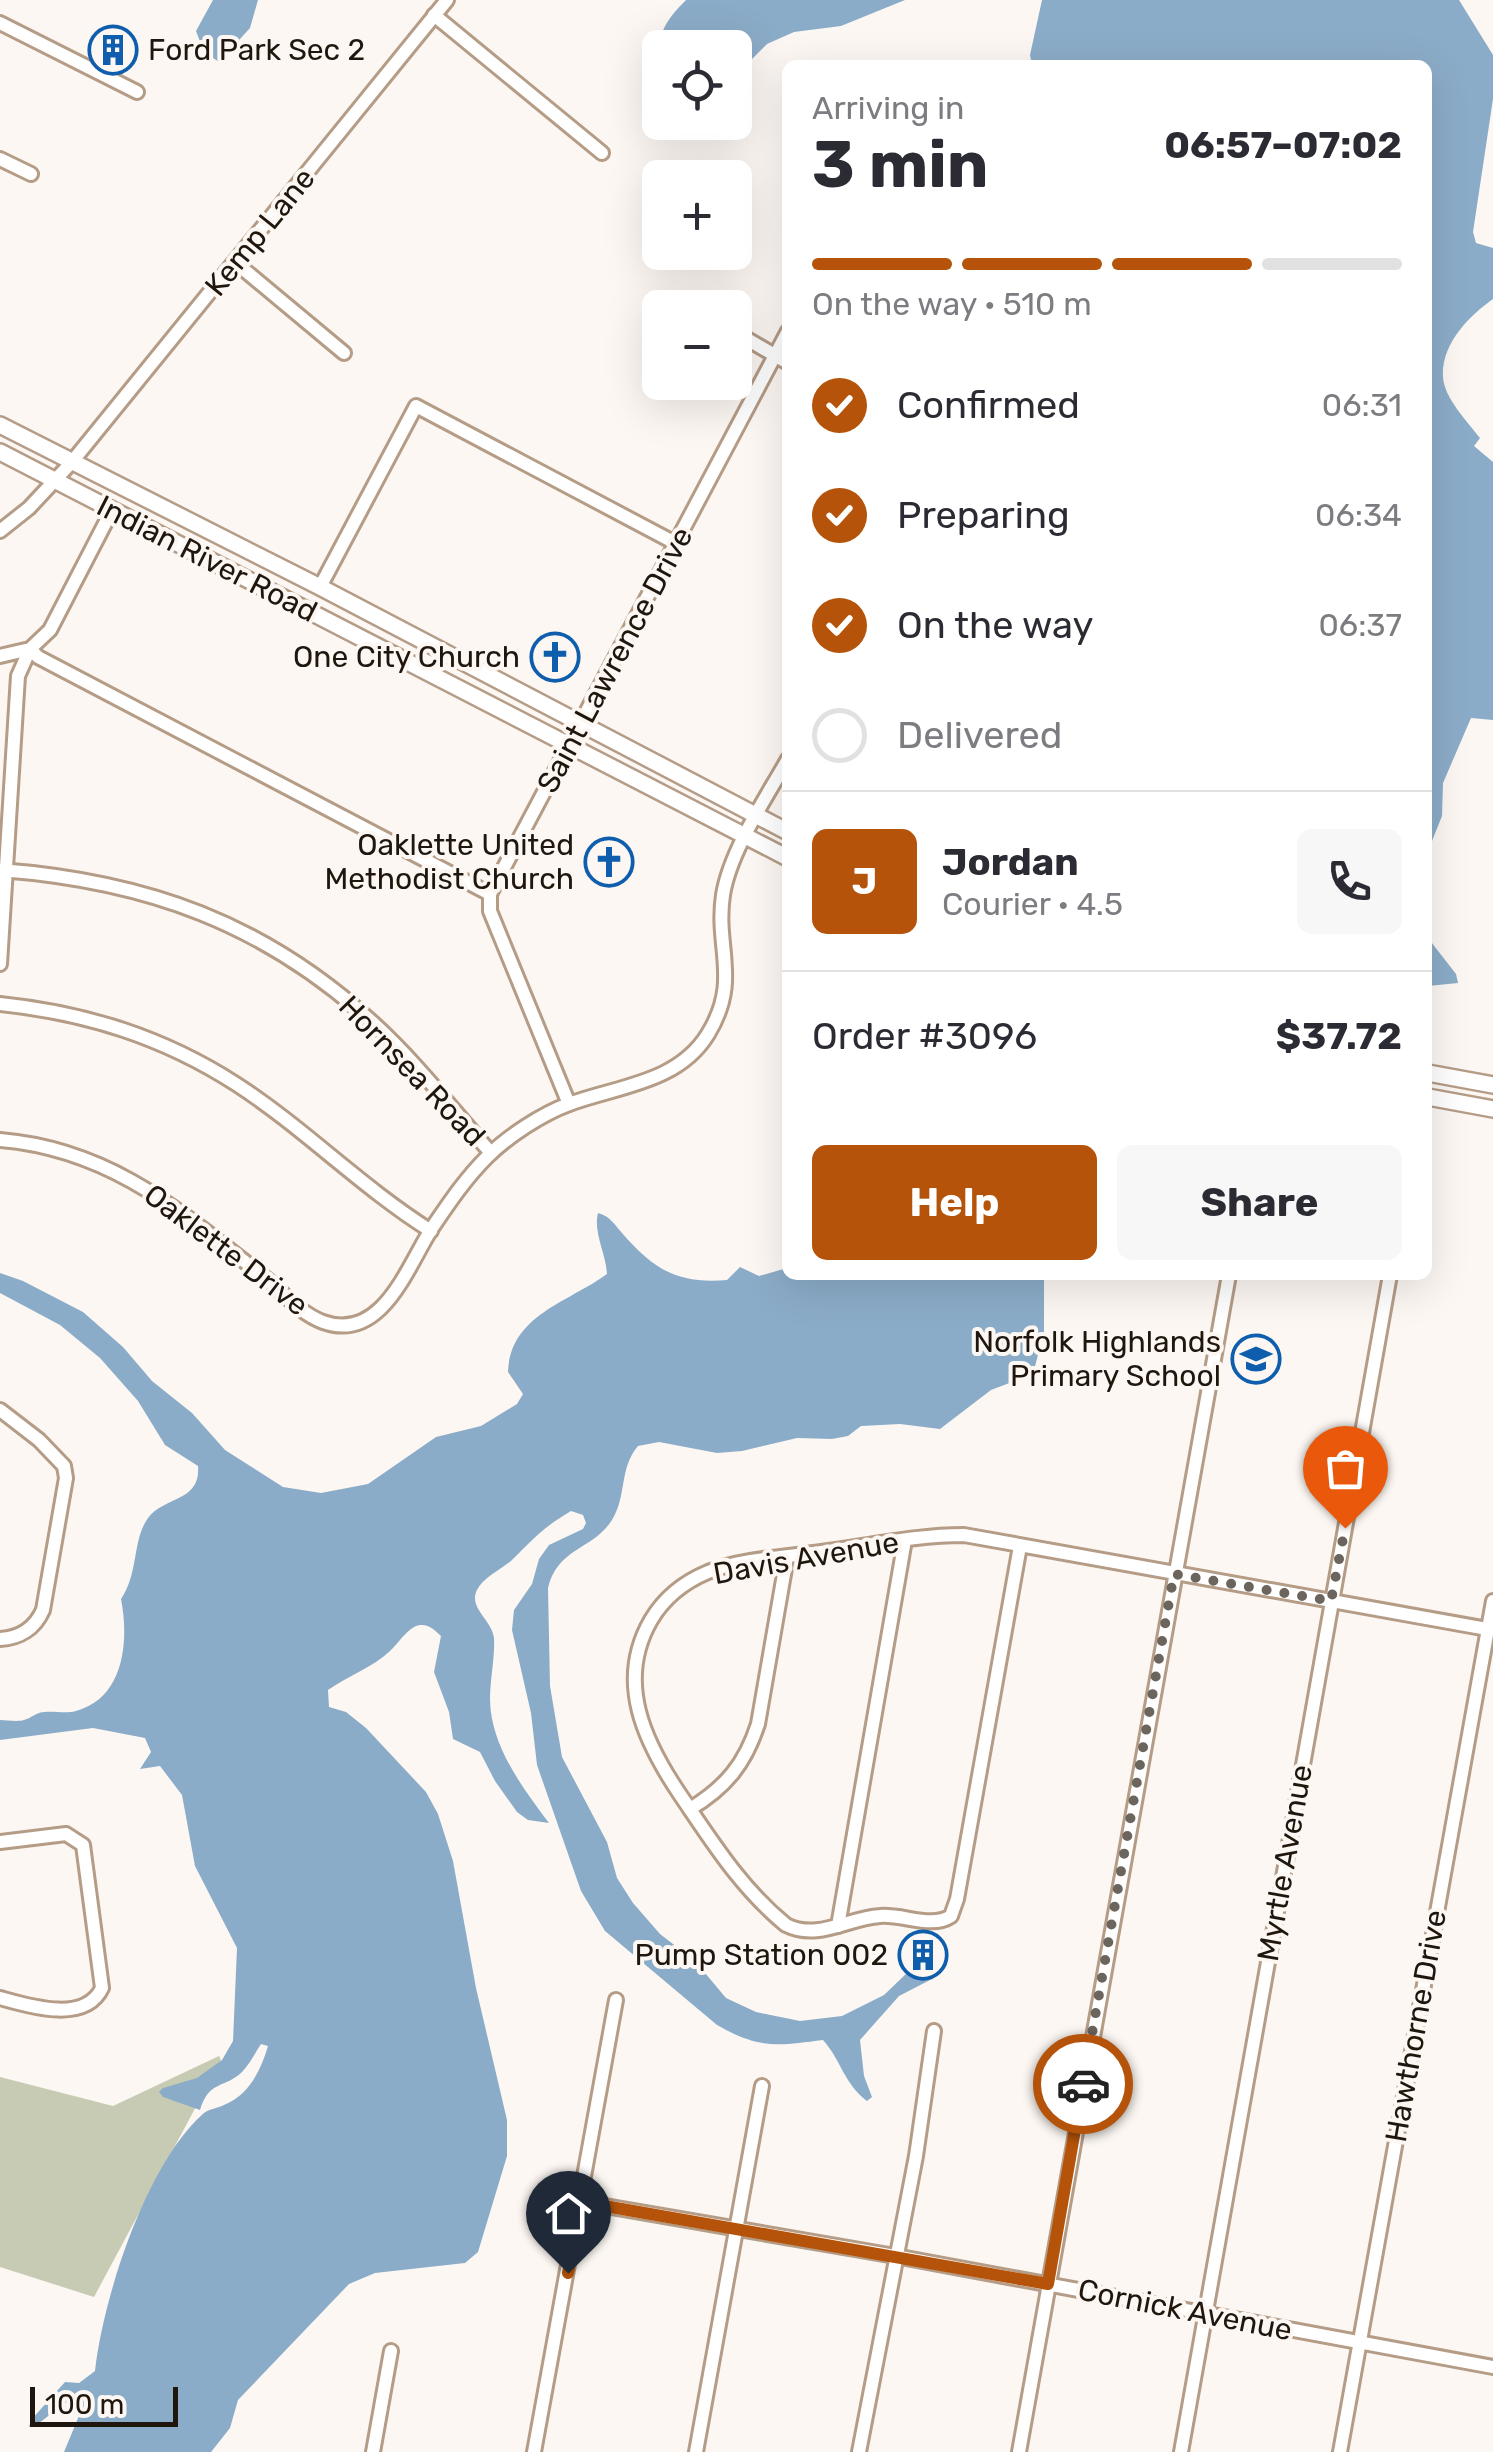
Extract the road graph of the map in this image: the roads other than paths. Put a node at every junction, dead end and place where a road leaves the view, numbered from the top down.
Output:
1 (447, 0) edge
2 (434, 15) junction
3 (0, 23) edge
4 (137, 92) dead end
5 (602, 153) dead end
6 (0, 159) edge
7 (30, 174) dead end
8 (236, 263) junction
9 (752, 342) edge
10 (782, 342) edge
11 (344, 353) dead end
12 (774, 356) junction
13 (782, 360) edge
14 (0, 426) edge
15 (0, 452) edge
16 (71, 463) junction
17 (55, 480) junction
18 (112, 510) junction
19 (0, 531) edge
20 (677, 544) junction
21 (320, 587) junction
22 (30, 648) junction
23 (0, 656) edge
24 (582, 724) junction
25 (571, 745) junction
26 (782, 770) edge
27 (756, 816) junction
28 (782, 829) edge
29 (746, 837) junction
30 (782, 855) edge
31 (3, 871) edge
32 (490, 894) junction
33 (0, 964) edge
34 (0, 1004) edge
35 (1432, 1075) edge
36 (1493, 1085) edge
37 (1432, 1098) edge
38 (569, 1104) junction
39 (1493, 1109) edge
40 (0, 1140) edge
41 (491, 1152) junction
42 (430, 1231) junction
43 (1228, 1280) edge
44 (1389, 1280) edge
45 (0, 1410) edge
46 (905, 1540) junction
47 (1020, 1546) junction
48 (787, 1558) junction
49 (1174, 1574) junction
50 (1331, 1601) junction
51 (1493, 1601) edge
52 (1490, 1630) edge
53 (0, 1638) edge
54 (690, 1809) junction
55 (0, 1842) edge
56 (838, 1926) junction
57 (0, 1998) edge
58 (616, 2000) dead end
59 (934, 2031) dead end
60 (762, 2086) dead end
61 (582, 2202) junction
62 (736, 2228) junction
63 (895, 2256) junction
64 (1048, 2284) junction
65 (1205, 2314) junction
66 (1359, 2342) junction
67 (392, 2351) dead end
68 (1493, 2367) edge
69 (373, 2452) edge
70 (534, 2452) edge
71 (696, 2452) edge
72 (858, 2452) edge
73 (1019, 2452) edge
74 (1180, 2452) edge
75 (1340, 2452) edge

1 - 2 street, Kemp Lane
2 - 5 street
2 - 8 street, Kemp Lane
3 - 4 street
6 - 7 street
8 - 11 street
8 - 16 street, Kemp Lane
9 - 12 street
10 - 12 street, Saint Lawrence Drive
12 - 13 street
12 - 20 street, Saint Lawrence Drive
14 - 16 main road, Indian River Road
15 - 17 main road, Indian River Road
16 - 17 street, Kemp Lane
16 - 21 main road, Indian River Road
17 - 18 main road, Indian River Road
17 - 19 street, Kemp Lane
18 - 22 street
18 - 25 main road, Indian River Road
20 - 21 street
20 - 24 street, Saint Lawrence Drive
21 - 24 main road, Indian River Road
22 - 23 street
22 - 31 street
22 - 32 street
24 - 25 street, Saint Lawrence Drive
24 - 27 main road, Indian River Road
25 - 29 main road, Indian River Road
25 - 32 street, Saint Lawrence Drive
26 - 27 street, Oaklette Drive
27 - 28 main road, Indian River Road
27 - 29 street, Oaklette Drive
29 - 30 main road, Indian River Road
29 - 38 street, Oaklette Drive
31 - 33 street
31 - 41 street, Hornsea Road
32 - 38 street
34 - 42 street
35 - 36 main road
37 - 39 main road
38 - 41 street, Oaklette Drive
40 - 42 street, Oaklette Drive
41 - 42 street, Oaklette Drive
43 - 49 street
44 - 50 street, Myrtle Avenue
45 - 53 street
46 - 47 street, Davis Avenue
46 - 48 street, Davis Avenue
46 - 56 street
47 - 49 street, Davis Avenue
47 - 56 street, Davis Avenue
48 - 54 street
48 - 54 street, Davis Avenue
49 - 50 street, Davis Avenue
49 - 64 street
50 - 52 street, Davis Avenue
50 - 65 street, Myrtle Avenue
51 - 52 street, Hawthorne Drive
52 - 66 street, Hawthorne Drive
54 - 56 street, Davis Avenue
55 - 57 street
58 - 61 street
59 - 63 street
60 - 62 street
61 - 62 street, Cornick Avenue
61 - 70 street
62 - 63 street, Cornick Avenue
62 - 71 street
63 - 64 street, Cornick Avenue
63 - 72 street
64 - 65 street, Cornick Avenue
64 - 73 street
65 - 66 street, Cornick Avenue
65 - 74 street, Myrtle Avenue
66 - 68 street, Cornick Avenue
66 - 75 street, Hawthorne Drive
67 - 69 street

